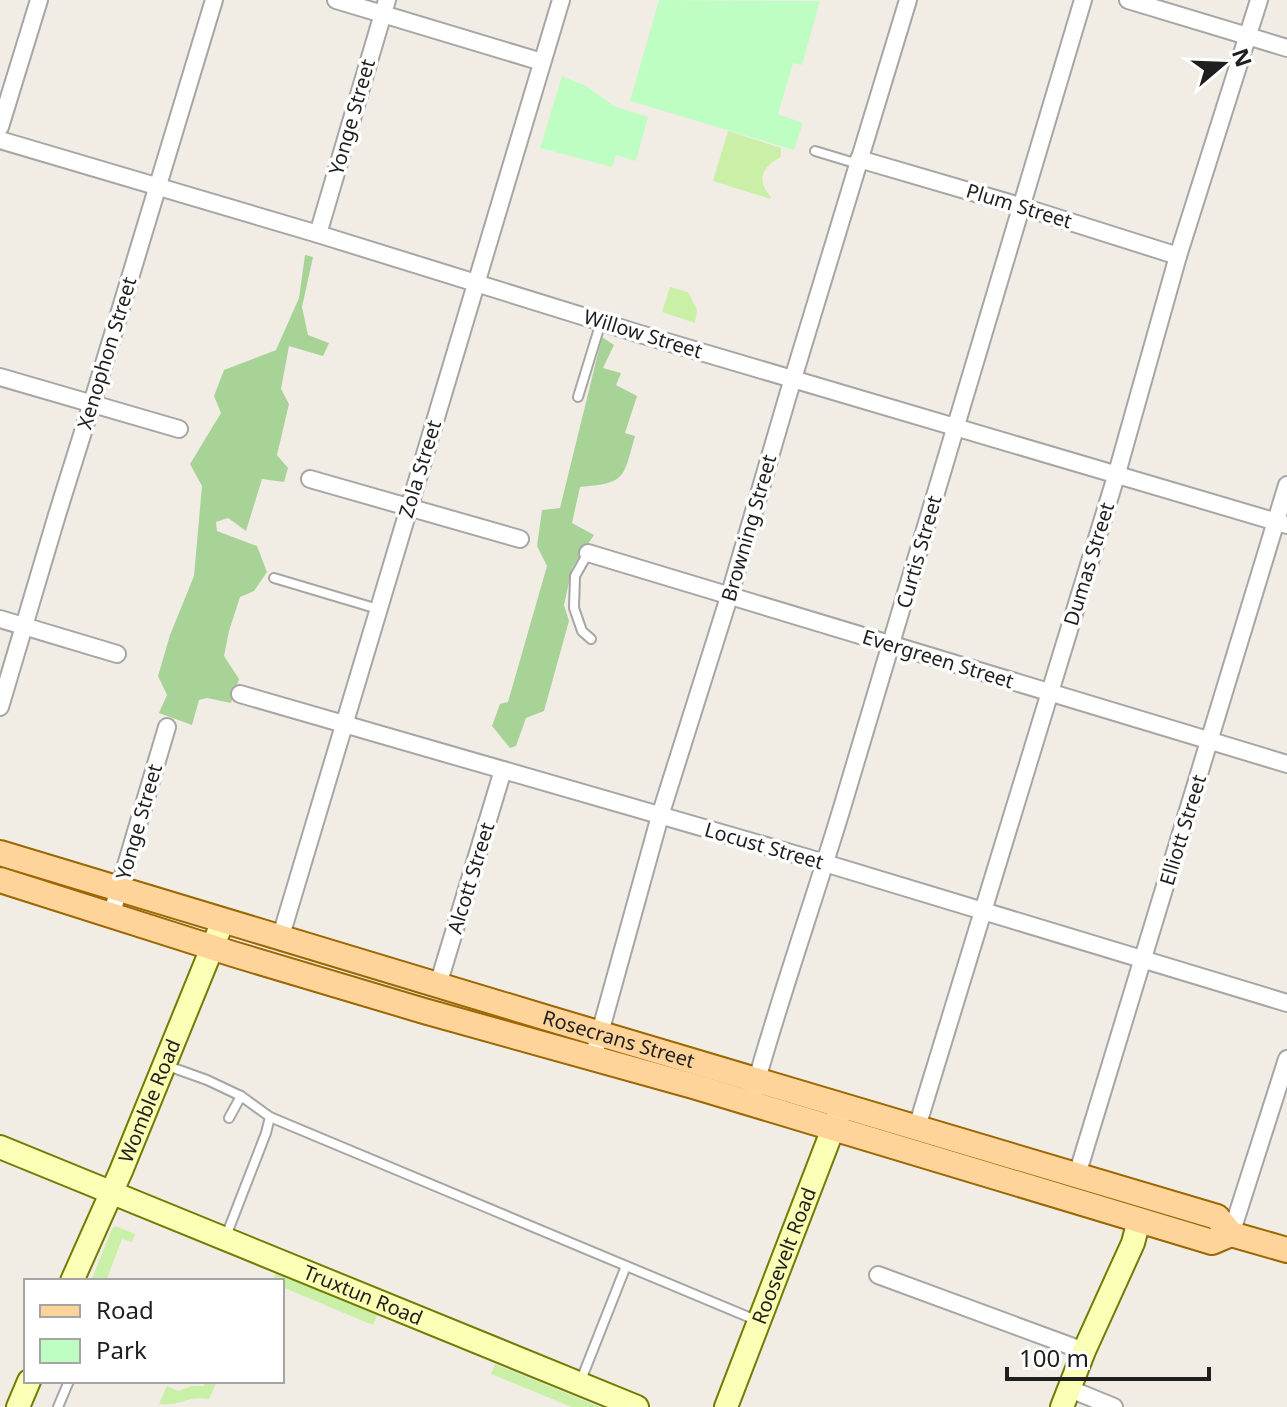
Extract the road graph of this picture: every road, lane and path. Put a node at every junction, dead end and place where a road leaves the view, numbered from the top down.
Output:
1 (39, 0) edge
2 (214, 0) edge
3 (336, 0) edge
4 (561, 0) edge
5 (908, 0) edge
6 (1083, 0) edge
7 (1128, 0) edge
8 (1259, 0) edge
9 (385, 7) edge
10 (1248, 37) junction
11 (1287, 48) edge
12 (542, 62) junction
13 (0, 127) edge
14 (0, 140) edge
15 (815, 151) dead end
16 (858, 162) junction
17 (158, 186) junction
18 (1023, 207) junction
19 (318, 234) junction
20 (1178, 256) junction
21 (477, 282) junction
22 (601, 322) junction
23 (0, 377) edge
24 (793, 378) junction
25 (578, 397) dead end
26 (92, 404) junction
27 (956, 426) junction
28 (179, 429) dead end
29 (1117, 473) junction
30 (310, 479) dead end
31 (1287, 485) edge
32 (409, 507) junction
33 (1282, 523) edge
34 (520, 539) dead end
35 (588, 553) joint
36 (274, 578) dead end
37 (729, 597) junction
38 (378, 609) junction
39 (0, 619) edge
40 (25, 626) junction
41 (591, 639) dead end
42 (891, 645) junction
43 (117, 654) dead end
44 (1050, 692) junction
45 (240, 694) dead end
46 (0, 707) edge
47 (343, 724) junction
48 (167, 727) dead end
49 (1210, 740) junction
50 (1287, 764) edge
51 (503, 770) junction
52 (660, 816) junction
53 (0, 853) edge
54 (826, 863) junction
55 (0, 880) edge
56 (119, 890) junction
57 (984, 911) junction
58 (111, 916) junction
59 (223, 921) junction
60 (280, 939) junction
61 (213, 948) junction
62 (1143, 959) junction
63 (438, 985) junction
64 (1287, 1003) edge
65 (601, 1033) junction
66 (593, 1058) junction
67 (1287, 1059) edge
68 (164, 1065) junction
69 (757, 1079) junction
70 (241, 1096) junction
71 (750, 1103) junction
72 (842, 1106) junction
73 (270, 1117) junction
74 (229, 1118) dead end
75 (917, 1127) junction
76 (834, 1129) junction
77 (0, 1147) edge
78 (1077, 1175) junction
79 (111, 1191) junction
80 (1139, 1220) junction
81 (1231, 1234) junction
82 (225, 1238) junction
83 (1287, 1250) edge
84 (626, 1266) junction
85 (878, 1275) dead end
86 (73, 1279) edge
87 (759, 1322) junction
88 (1084, 1351) junction
89 (28, 1383) edge
90 (68, 1383) edge
91 (579, 1383) junction
92 (1066, 1398) edge
93 (18, 1407) edge
94 (58, 1407) edge
95 (637, 1407) edge
96 (726, 1407) edge
97 (1114, 1407) edge

1 - 13 street
2 - 17 street, Xenophon Street
3 - 9 street
4 - 12 street, Zola Street
5 - 16 street, Browning Street
6 - 18 street, Curtis Street
7 - 10 street
8 - 10 street, Dumas Street
9 - 12 street
9 - 19 street, Yonge Street
10 - 11 street
10 - 20 street, Dumas Street
12 - 21 street, Zola Street
14 - 17 street, Willow Street
15 - 16 lane
16 - 18 street, Plum Street
16 - 24 street, Browning Street
17 - 19 street, Willow Street
17 - 26 street, Xenophon Street
18 - 20 street, Plum Street
18 - 27 street, Curtis Street
19 - 21 street, Willow Street
20 - 29 street, Dumas Street
21 - 22 street, Willow Street
21 - 32 street, Zola Street
22 - 24 street, Willow Street
22 - 25 lane
23 - 26 street
24 - 27 street, Willow Street
24 - 37 street, Browning Street
26 - 28 street
26 - 40 street, Xenophon Street
27 - 29 street, Willow Street
27 - 42 street, Curtis Street
29 - 33 street, Willow Street
29 - 44 street, Dumas Street
30 - 32 street
31 - 33 street, Elliott Street
32 - 34 street
32 - 38 street, Zola Street
33 - 49 street, Elliott Street
35 - 37 street, Evergreen Street
35 - 41 lane
36 - 38 lane
37 - 42 street, Evergreen Street
37 - 52 street, Browning Street
38 - 47 street, Zola Street
39 - 40 street
40 - 43 street
40 - 46 street, Xenophon Street
42 - 44 street, Evergreen Street
42 - 54 street, Curtis Street
44 - 49 street, Evergreen Street
44 - 57 street, Dumas Street
45 - 47 street, Locust Street
47 - 51 street, Locust Street
47 - 60 street, Zola Street
48 - 56 street, Yonge Street
49 - 50 street, Evergreen Street
49 - 62 street, Elliott Street
51 - 52 street, Locust Street
51 - 63 street, Alcott Street
52 - 54 street, Locust Street
52 - 65 street, Browning Street
53 - 56 main road, Rosecrans Street
54 - 57 street, Locust Street
54 - 69 street, Curtis Street
55 - 58 main road, Rosecrans Street
56 - 58 street, Yonge Street
56 - 59 main road, Rosecrans Street
57 - 62 street, Locust Street
57 - 75 street, Dumas Street
58 - 61 main road, Rosecrans Street
59 - 60 main road, Rosecrans Street
59 - 61 street, Womble Road
60 - 63 main road, Rosecrans Street
61 - 66 main road, Rosecrans Street
61 - 68 street, Womble Road
62 - 64 street, Locust Street
62 - 78 street, Elliott Street
63 - 65 main road, Rosecrans Street
65 - 66 street, Browning Street
65 - 69 main road, Rosecrans Street
66 - 71 main road, Rosecrans Street
67 - 81 street
68 - 70 lane
68 - 79 street, Womble Road
69 - 71 street, Curtis Street
69 - 72 main road, Rosecrans Street
70 - 73 lane
70 - 74 lane
71 - 76 main road, Rosecrans Street
72 - 75 main road, Rosecrans Street
72 - 76 street, Roosevelt Road
73 - 82 lane
73 - 84 lane
75 - 78 main road, Rosecrans Street
76 - 80 main road, Rosecrans Street
76 - 87 street, Roosevelt Road
77 - 79 street, Truxtun Road
78 - 81 main road, Rosecrans Street
79 - 82 street, Truxtun Road
79 - 86 street, Womble Road
80 - 81 main road, Rosecrans Street
80 - 88 street
81 - 83 main road, Rosecrans Street
82 - 91 street, Truxtun Road
84 - 87 lane
84 - 91 lane
85 - 88 street
87 - 96 street, Roosevelt Road
88 - 92 street
89 - 93 street
90 - 94 lane
91 - 95 street, Truxtun Road
92 - 97 street

